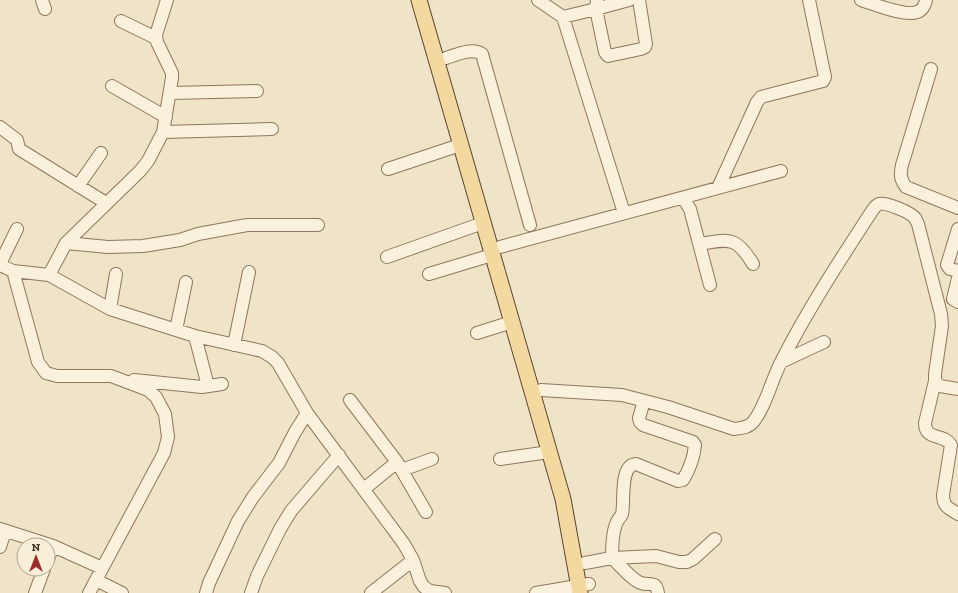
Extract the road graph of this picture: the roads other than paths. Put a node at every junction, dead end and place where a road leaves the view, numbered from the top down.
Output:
1 (167, 0) edge
2 (418, 0) edge
3 (429, 0) edge
4 (538, 0) edge
5 (629, 0) edge
6 (639, 0) edge
7 (809, 0) edge
8 (861, 0) edge
9 (926, 0) edge
10 (596, 5) edge
11 (563, 17) junction
12 (121, 21) dead end
13 (156, 38) junction
14 (446, 58) junction
15 (931, 69) dead end
16 (112, 86) dead end
17 (257, 91) dead end
18 (171, 93) junction
19 (166, 117) junction
20 (0, 127) edge
21 (272, 129) dead end
22 (164, 132) junction
23 (460, 145) junction
24 (101, 153) dead end
25 (388, 169) dead end
26 (782, 171) dead end
27 (78, 186) junction
28 (718, 188) junction
29 (683, 198) junction
30 (106, 204) junction
31 (958, 208) edge
32 (624, 213) junction
33 (483, 223) junction
34 (318, 225) dead end
35 (530, 225) dead end
36 (17, 229) dead end
37 (958, 229) edge
38 (66, 243) junction
39 (700, 244) junction
40 (496, 251) junction
41 (387, 257) dead end
42 (753, 264) dead end
43 (0, 265) edge
44 (13, 271) junction
45 (958, 271) edge
46 (249, 272) dead end
47 (116, 274) dead end
48 (429, 274) dead end
49 (49, 275) junction
50 (958, 278) edge
51 (186, 282) dead end
52 (710, 285) dead end
53 (958, 302) edge
54 (110, 309) junction
55 (512, 322) junction
56 (176, 330) junction
57 (477, 333) dead end
58 (194, 336) junction
59 (824, 342) dead end
60 (234, 345) junction
61 (781, 362) junction
62 (111, 376) junction
63 (935, 381) junction
64 (222, 384) dead end
65 (208, 386) junction
66 (958, 389) edge
67 (541, 390) junction
68 (350, 400) dead end
69 (644, 401) junction
70 (307, 413) junction
71 (549, 452) junction
72 (339, 455) junction
73 (432, 459) dead end
74 (500, 459) dead end
75 (400, 466) junction
76 (364, 489) junction
77 (426, 512) dead end
78 (958, 514) edge
79 (2, 530) edge
80 (24, 537) edge
81 (715, 538) dead end
82 (0, 547) edge
83 (56, 547) edge
84 (612, 558) junction
85 (413, 560) junction
86 (585, 563) junction
87 (102, 568) junction
88 (41, 577) edge
89 (96, 580) junction
90 (641, 588) edge
91 (585, 589) edge
92 (425, 591) edge
93 (35, 593) edge
94 (89, 593) edge
95 (122, 593) edge
96 (206, 593) edge
97 (251, 593) edge
98 (371, 593) edge
99 (445, 593) edge
100 (536, 593) edge
101 (658, 593) edge

1 - 13 street
2 - 23 main road
3 - 14 main road
4 - 11 street
5 - 10 street
6 - 10 street
7 - 28 street
8 - 9 street
10 - 11 street
11 - 32 street
12 - 13 street
13 - 18 street
14 - 35 street
14 - 40 main road
15 - 31 street
16 - 19 street
17 - 18 street
18 - 19 street
19 - 22 street
20 - 27 street
21 - 22 street
22 - 30 street
23 - 25 street
23 - 33 main road
24 - 27 street
26 - 28 street
27 - 30 street
28 - 29 street
29 - 32 street
29 - 39 street
30 - 38 street
32 - 40 street
33 - 40 main road
33 - 41 street
34 - 38 street
36 - 43 street
37 - 45 street
38 - 49 street
39 - 42 street
39 - 52 street
40 - 48 street
40 - 55 main road
40 - 67 main road
43 - 44 street
44 - 49 street
44 - 62 street
46 - 60 street
47 - 54 street
49 - 54 street
50 - 53 street
51 - 56 street
54 - 56 street
55 - 57 street
55 - 71 main road
56 - 58 street
58 - 60 street
58 - 65 street
59 - 61 street
60 - 70 street
61 - 63 street
61 - 69 street
62 - 65 street
62 - 87 street
63 - 66 street
63 - 78 street
64 - 65 street
67 - 69 street
67 - 86 main road
68 - 75 street
69 - 84 street
70 - 72 street
70 - 96 street
71 - 74 street
71 - 91 main road
72 - 76 street
72 - 97 street
73 - 75 street
75 - 76 street
75 - 77 street
76 - 85 street
79 - 80 street
79 - 82 street
81 - 84 street
83 - 87 street
84 - 86 street
84 - 90 street
85 - 92 street
85 - 98 street
86 - 91 main road
87 - 89 street
88 - 93 street
89 - 94 street
89 - 95 street
90 - 101 street
91 - 100 street
92 - 99 street

